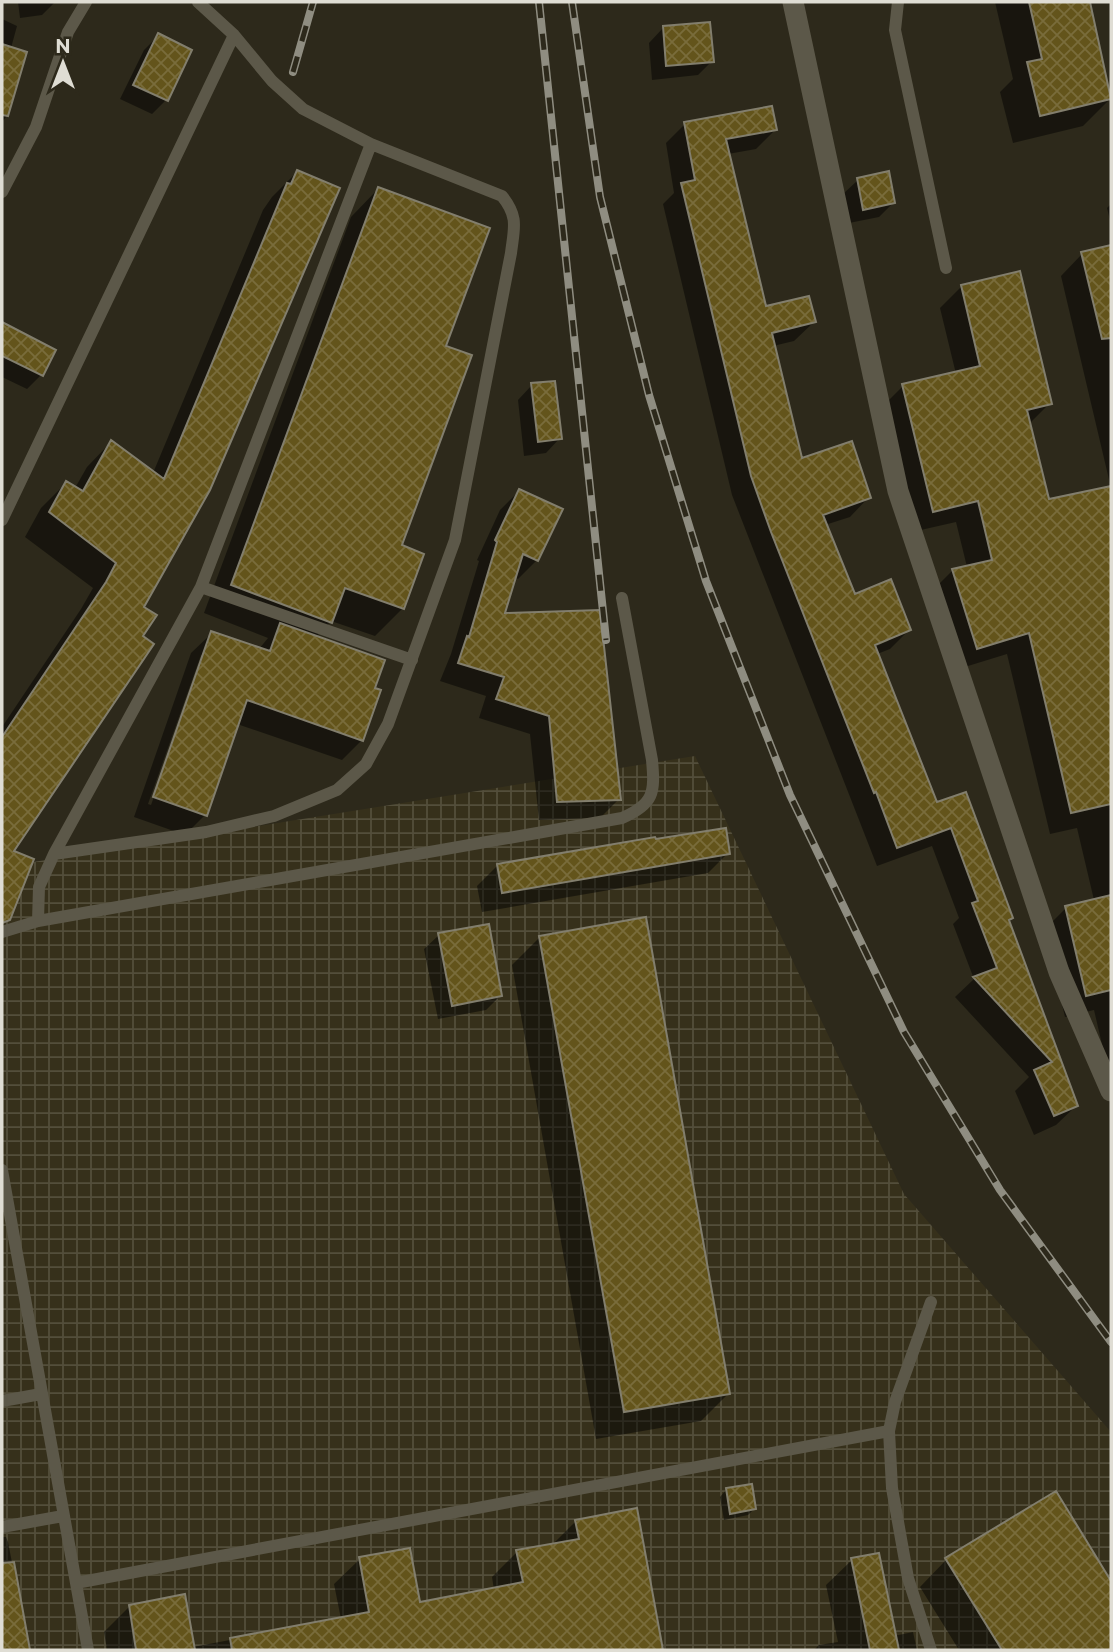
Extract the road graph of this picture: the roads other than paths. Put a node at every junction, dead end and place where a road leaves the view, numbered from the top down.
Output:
1 (86, 2) edge
2 (198, 2) edge
3 (793, 2) edge
4 (898, 2) edge
5 (234, 35) junction
6 (371, 144) junction
7 (2, 191) edge
8 (946, 268) dead end
9 (3, 513) edge
10 (201, 587) junction
11 (622, 598) dead end
12 (412, 660) junction
13 (54, 854) junction
14 (38, 921) junction
15 (2, 932) edge
16 (1111, 1091) edge
17 (2, 1172) edge
18 (931, 1302) dead end
19 (41, 1394) junction
20 (2, 1401) edge
21 (889, 1431) junction
22 (63, 1516) junction
23 (2, 1527) edge
24 (76, 1583) junction
25 (88, 1650) edge
26 (931, 1650) edge

1 - 7 lane
2 - 5 lane
3 - 16 street
4 - 8 lane
5 - 6 lane
5 - 9 lane
6 - 10 lane
6 - 12 lane
10 - 12 lane
10 - 13 lane
11 - 14 lane
12 - 13 lane
13 - 14 lane
14 - 15 lane
17 - 19 lane
18 - 21 lane
19 - 20 lane
19 - 22 lane
21 - 24 lane
21 - 26 lane
22 - 23 lane
22 - 24 lane
24 - 25 lane

